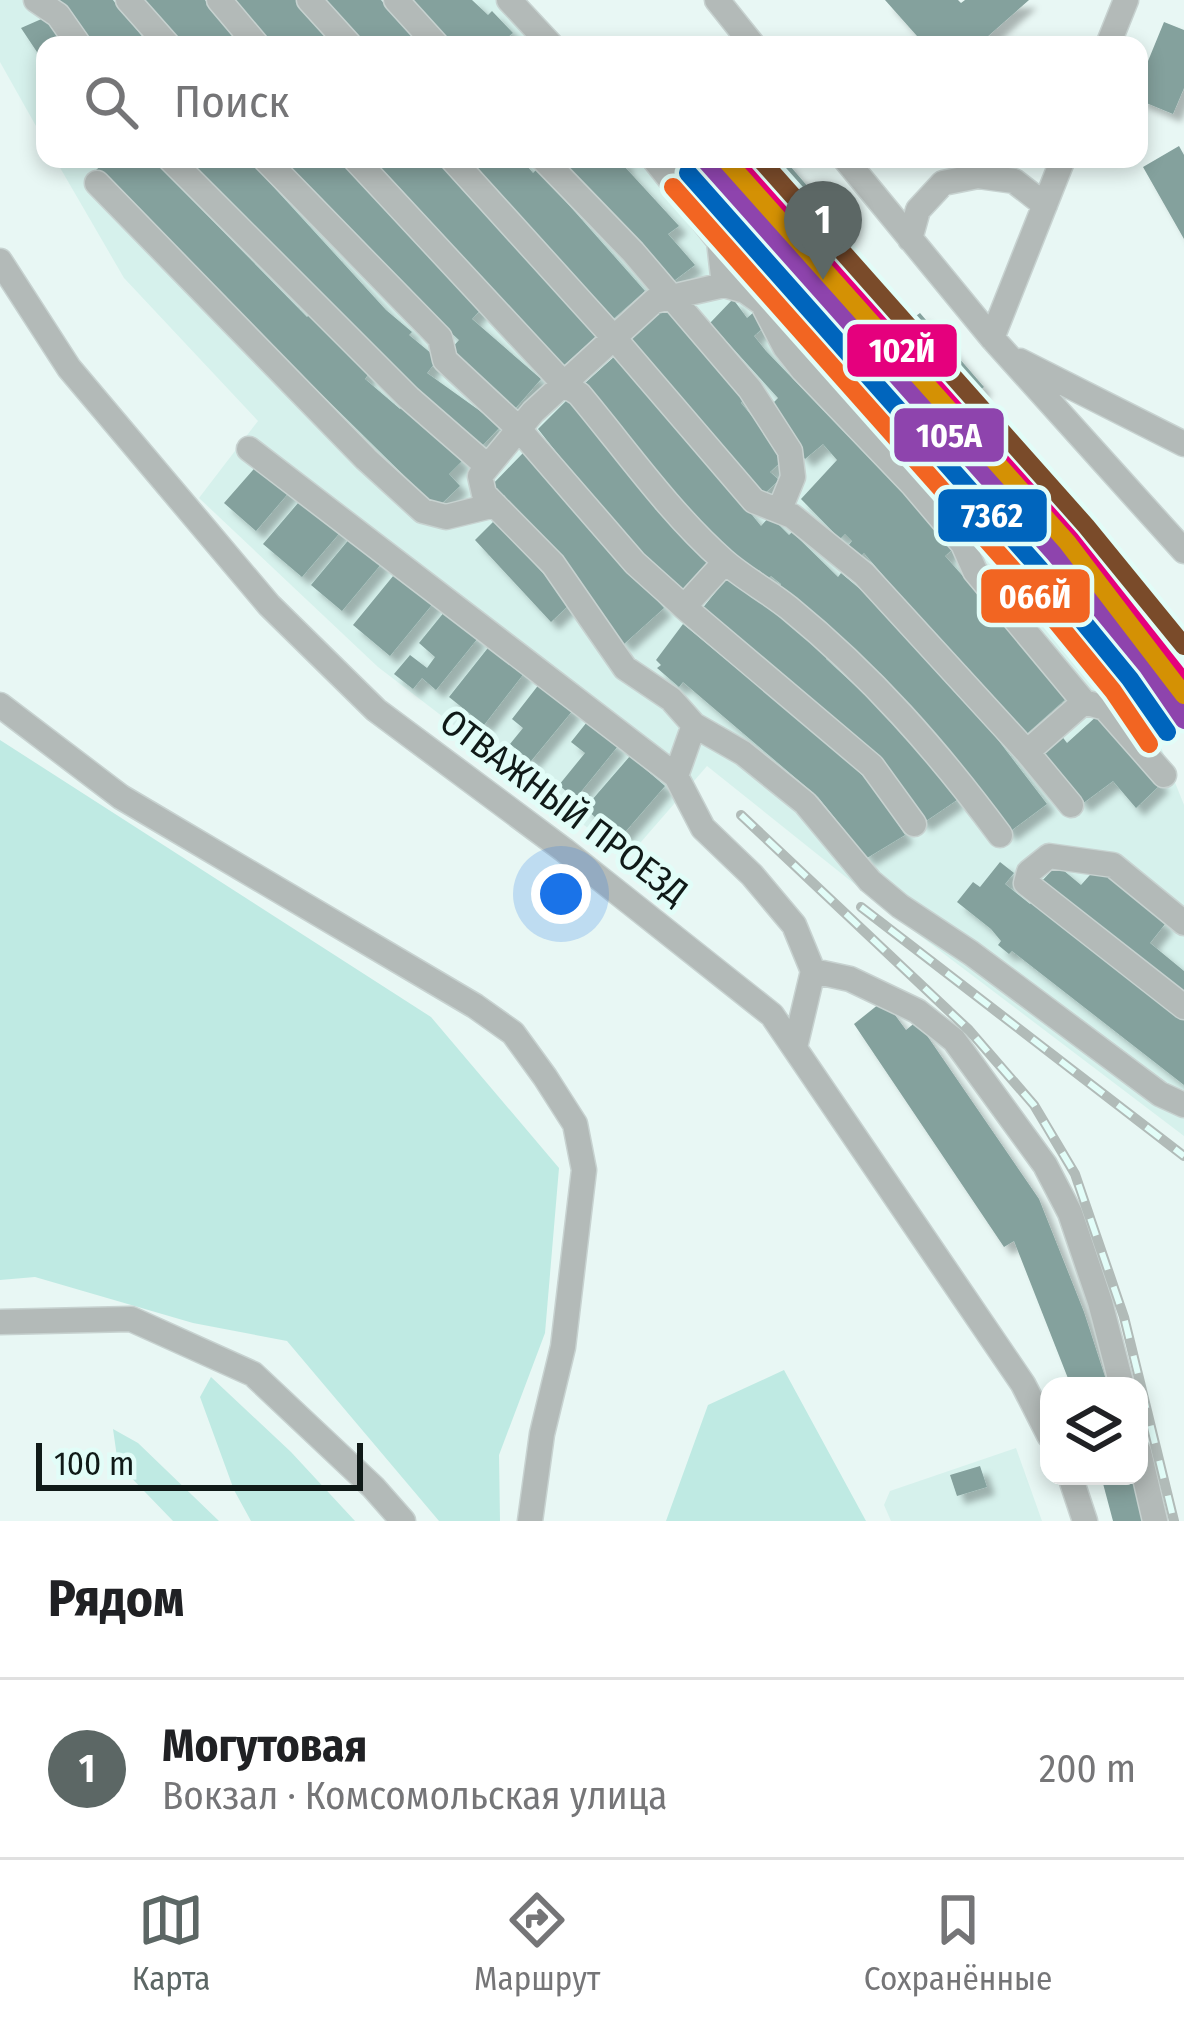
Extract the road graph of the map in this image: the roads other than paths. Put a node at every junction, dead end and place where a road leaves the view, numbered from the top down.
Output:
1 (36, 0) edge
2 (128, 0) edge
3 (219, 0) edge
4 (309, 0) edge
5 (396, 0) edge
6 (509, 0) edge
7 (717, 0) edge
8 (1126, 0) edge
9 (73, 36) edge
10 (160, 36) edge
11 (249, 36) edge
12 (342, 36) edge
13 (429, 36) edge
14 (543, 36) edge
15 (746, 36) edge
16 (1112, 36) edge
17 (179, 168) edge
18 (274, 168) edge
19 (363, 168) edge
20 (460, 168) edge
21 (552, 168) edge
22 (661, 168) edge
23 (852, 168) edge
24 (1059, 168) edge
25 (97, 183) dead end
26 (1045, 205) junction
27 (910, 239) junction
28 (0, 261) edge
29 (724, 285) junction
30 (669, 297) junction
31 (615, 339) junction
32 (1000, 347) junction
33 (565, 385) junction
34 (518, 428) junction
35 (1184, 444) edge
36 (249, 449) dead end
37 (487, 466) junction
38 (495, 505) junction
39 (780, 509) junction
40 (1184, 551) edge
41 (725, 562) junction
42 (684, 607) junction
43 (1084, 702) junction
44 (0, 705) edge
45 (694, 725) junction
46 (1027, 752) junction
47 (1164, 775) dead end
48 (676, 776) junction
49 (1071, 805) dead end
50 (914, 824) dead end
51 (1000, 835) dead end
52 (1184, 923) edge
53 (813, 971) junction
54 (1184, 1007) edge
55 (794, 1047) junction
56 (1184, 1106) edge
57 (0, 1322) edge
58 (1120, 1377) edge
59 (1040, 1417) edge
60 (1073, 1485) edge
61 (1147, 1485) edge
62 (403, 1521) edge
63 (530, 1521) edge
64 (1085, 1521) edge
65 (1155, 1521) edge

1 - 9 street
2 - 10 street
3 - 11 street
4 - 12 street
5 - 13 street
6 - 14 street
7 - 15 street
8 - 16 street
17 - 37 street
18 - 34 street
19 - 33 street
20 - 31 street
21 - 30 street
22 - 29 street
23 - 27 street
24 - 26 street
25 - 38 street
26 - 27 street
26 - 32 street
27 - 32 street
28 - 55 street, ОТВАЖНЫЙ ПРОЕЗД
29 - 30 street
29 - 43 street
30 - 31 street
30 - 39 street
31 - 33 street
31 - 39 street
32 - 35 street
32 - 40 street
33 - 34 street
33 - 41 street
34 - 37 street
34 - 42 street
36 - 48 street
37 - 38 street
38 - 45 street
39 - 46 street
41 - 42 street
41 - 51 street
42 - 50 street
43 - 46 street
43 - 47 street
44 - 63 street
45 - 48 street
45 - 56 street
46 - 49 street
48 - 53 street
52 - 54 street
53 - 55 street
53 - 58 street
55 - 59 street, ОТВАЖНЫЙ ПРОЕЗД
57 - 62 street
60 - 64 street
61 - 65 street

